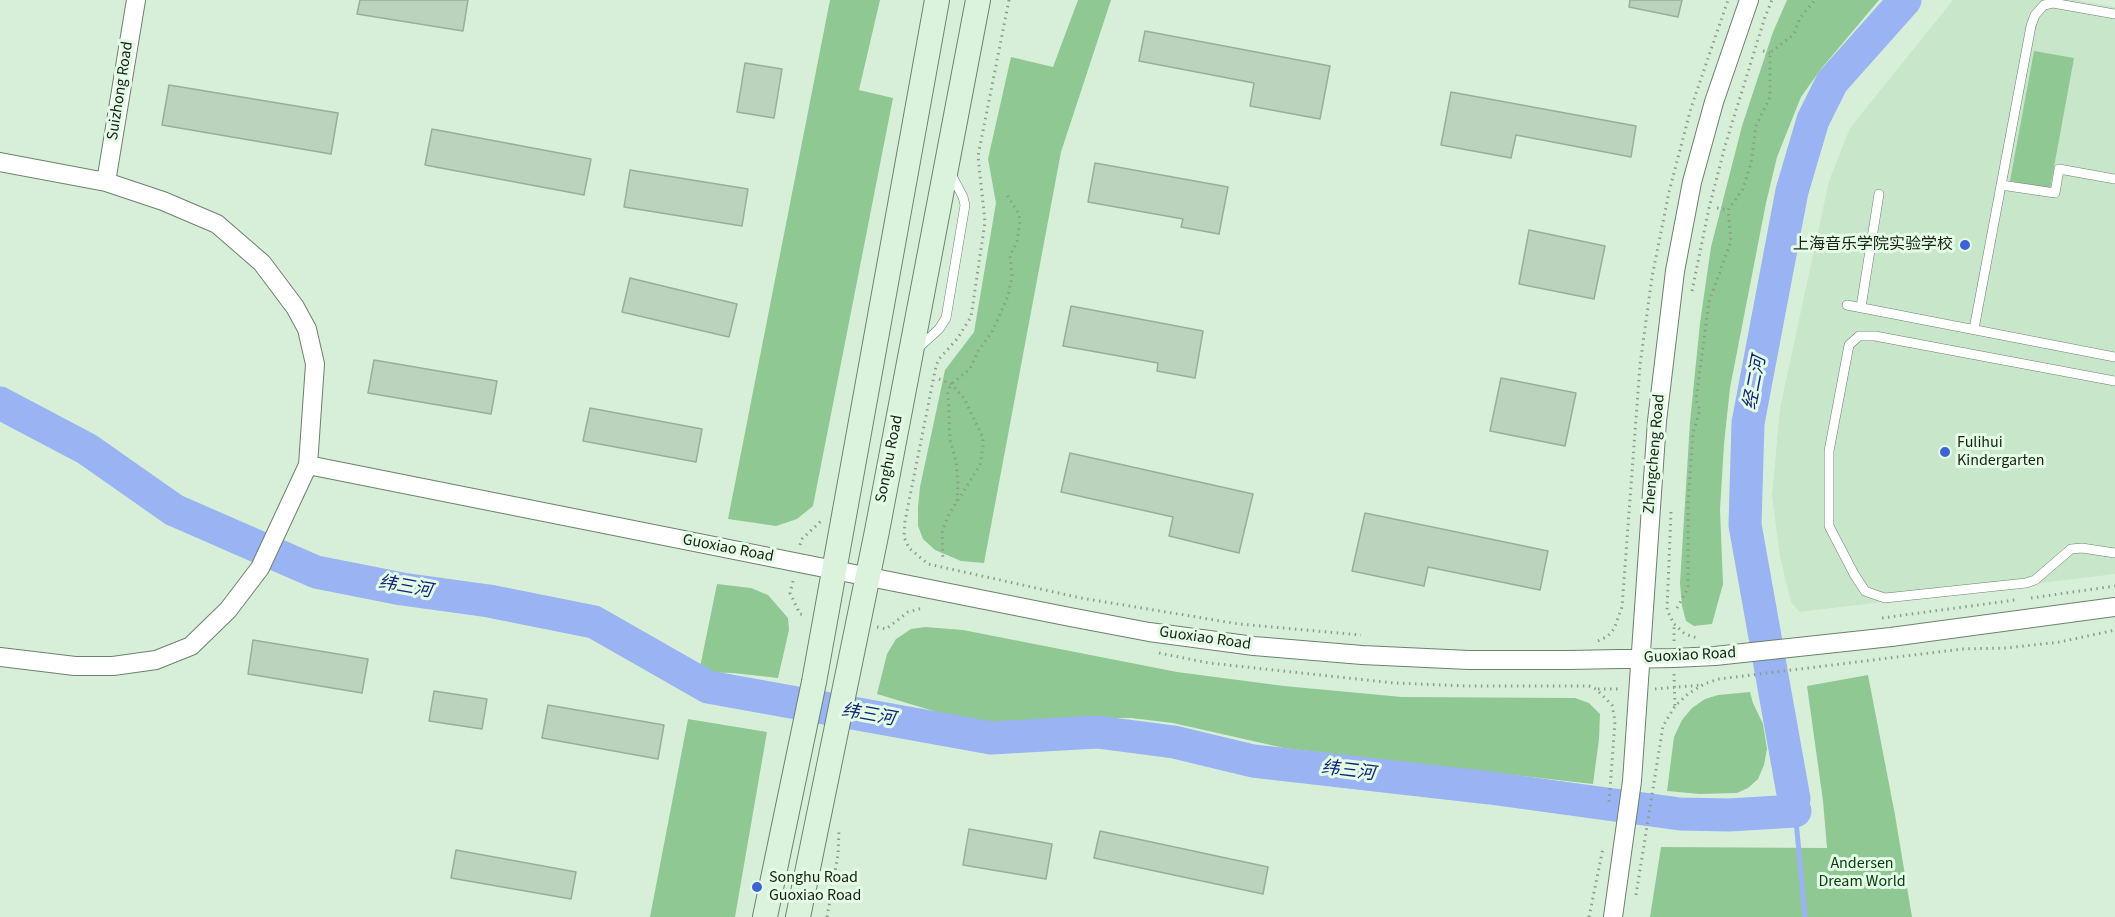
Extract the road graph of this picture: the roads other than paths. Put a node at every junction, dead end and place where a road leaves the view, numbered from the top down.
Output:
1 (136, 0) edge
2 (937, 0) edge
3 (978, 0) edge
4 (1749, 0) edge
5 (2115, 14) edge
6 (0, 162) edge
7 (2115, 179) edge
8 (106, 182) junction
9 (2001, 185) junction
10 (1879, 194) dead end
11 (1847, 305) dead end
12 (1862, 307) junction
13 (1974, 329) junction
14 (2115, 357) edge
15 (2115, 381) edge
16 (308, 465) junction
17 (2115, 553) edge
18 (834, 571) junction
19 (868, 577) junction
20 (2115, 607) edge
21 (0, 657) edge
22 (1641, 659) junction
23 (765, 917) edge
24 (798, 917) edge
25 (1614, 917) edge

1 - 8 street, Suizhong Road
2 - 18 main road
3 - 19 main road, Songhu Road
4 - 22 street, Zhengcheng Road
5 - 9 lane
6 - 8 street
7 - 9 lane
8 - 16 street
9 - 13 lane
10 - 12 lane
11 - 12 lane
12 - 13 lane
13 - 14 lane
15 - 17 lane
16 - 18 street, Guoxiao Road
16 - 21 street
18 - 19 street, Guoxiao Road
18 - 23 main road
19 - 22 street, Guoxiao Road
19 - 24 main road, Songhu Road
20 - 22 street, Guoxiao Road
22 - 25 street, Zhengcheng Road

